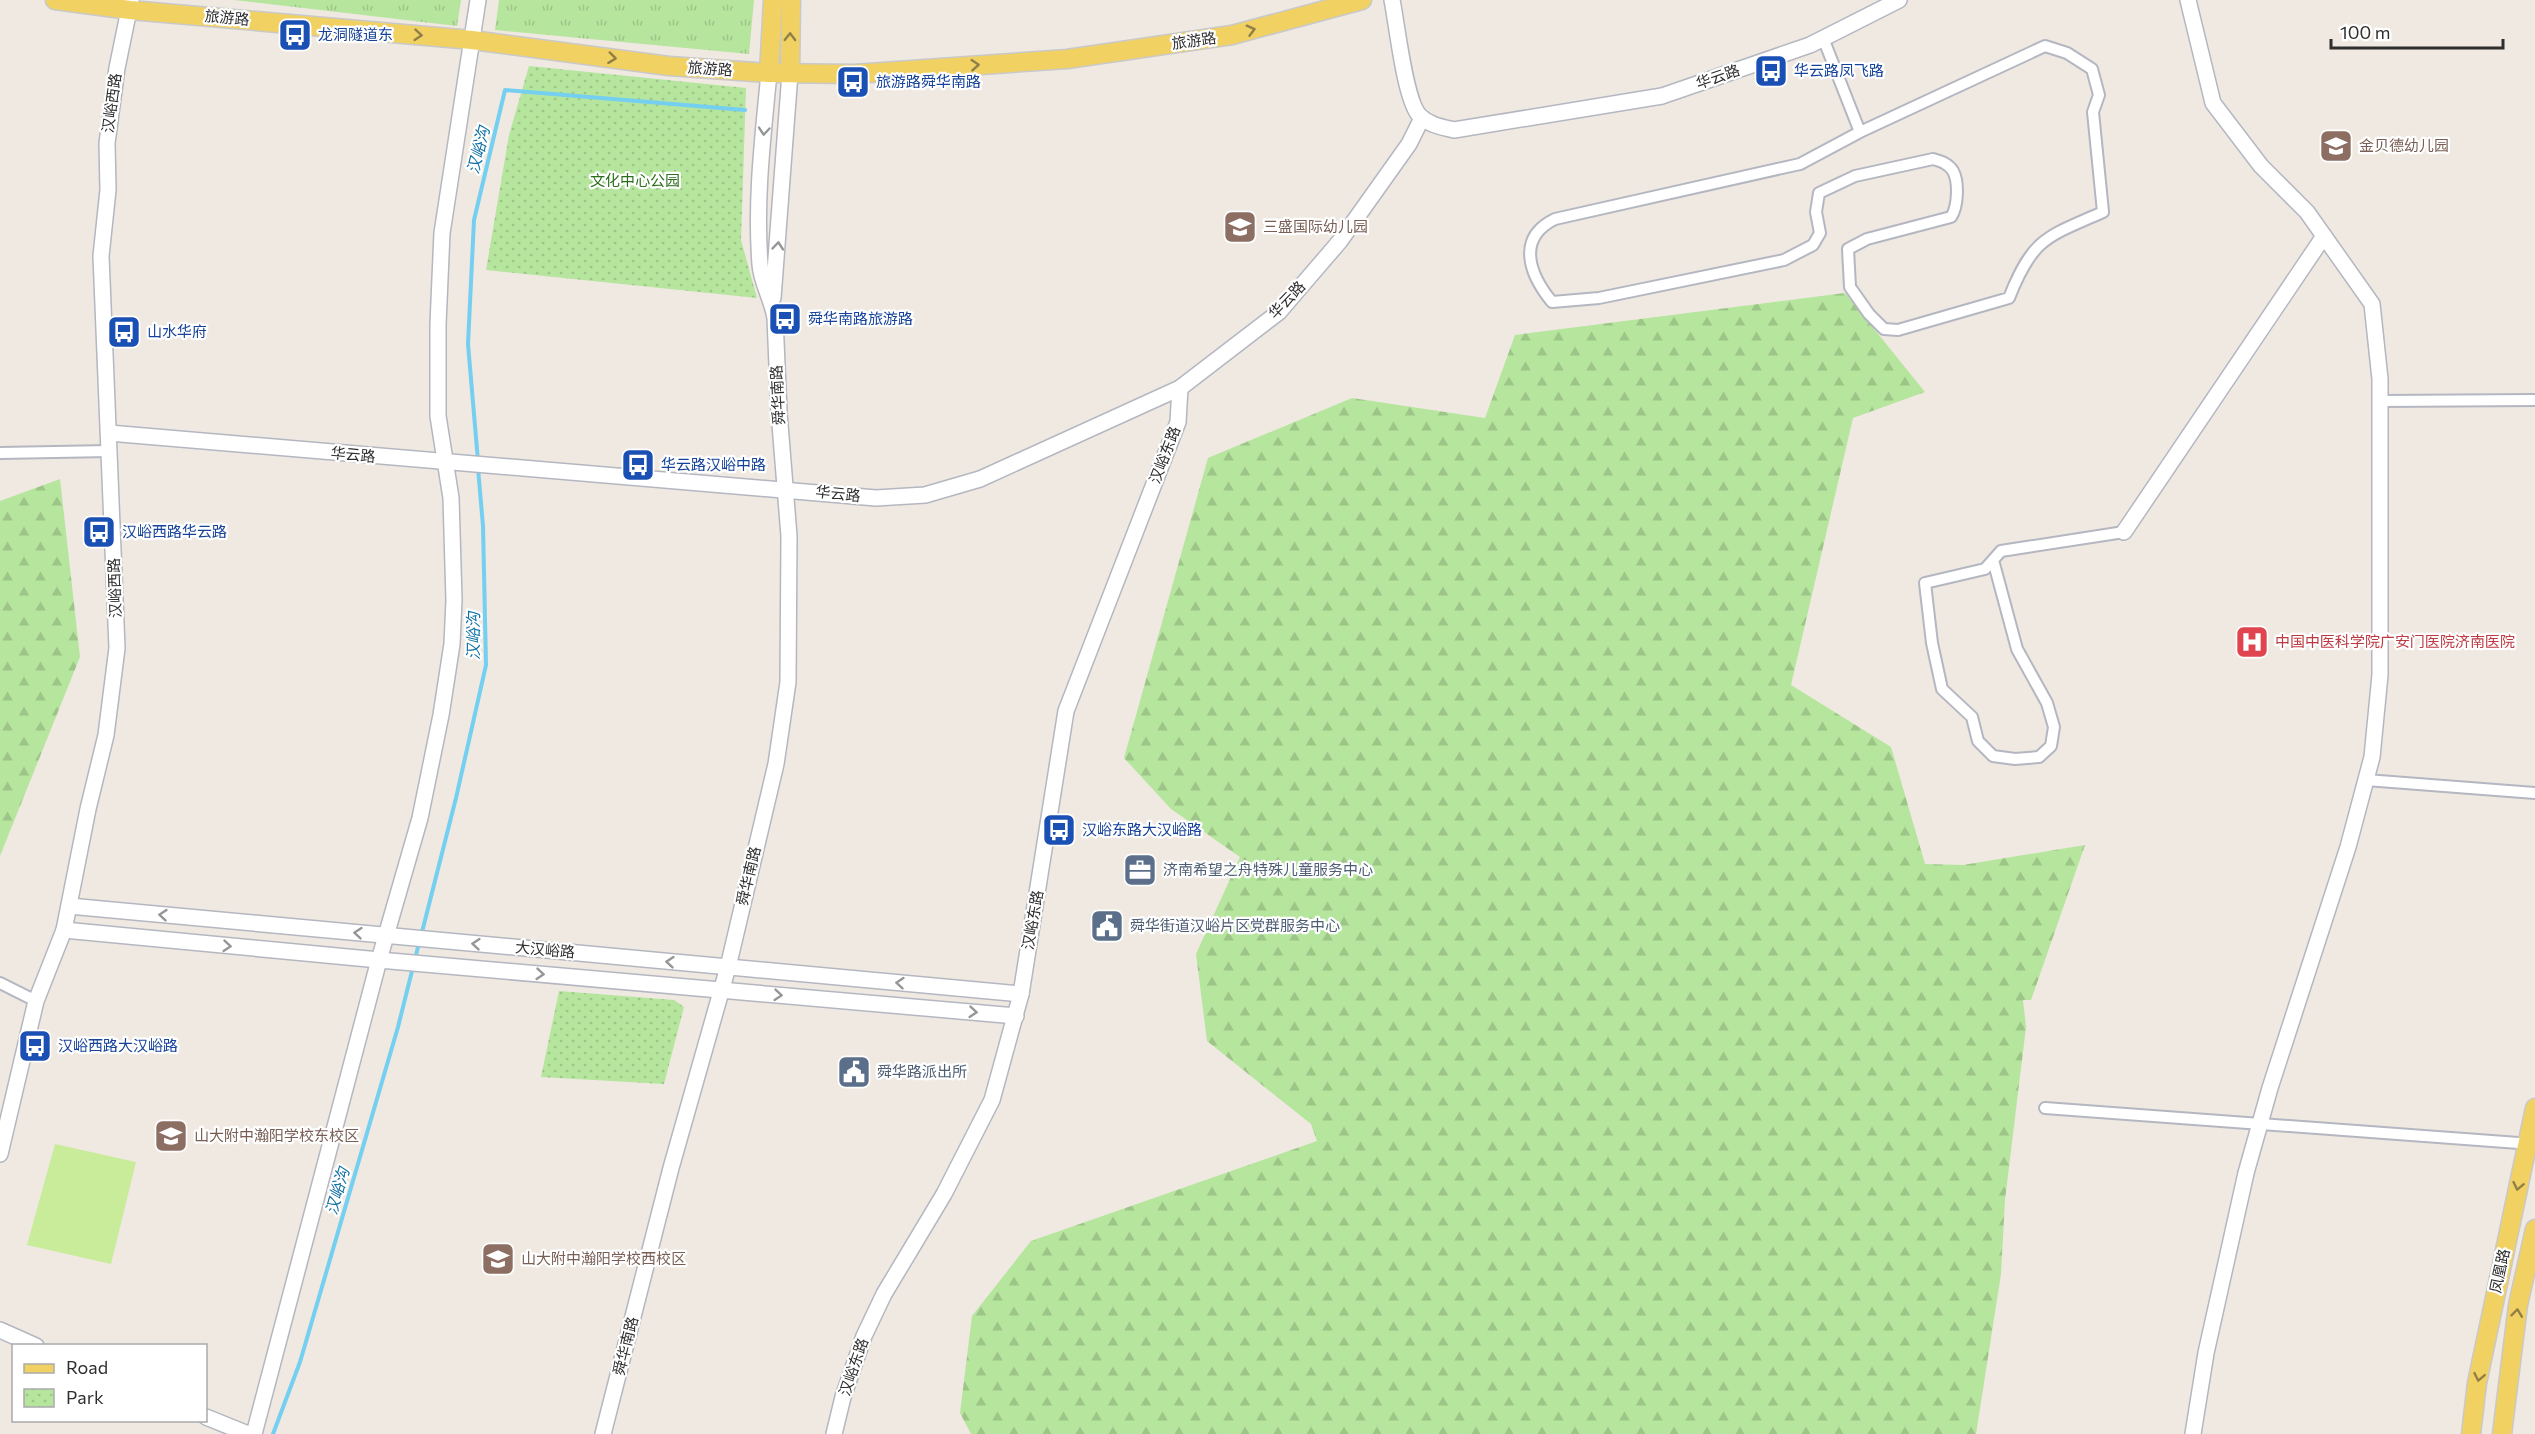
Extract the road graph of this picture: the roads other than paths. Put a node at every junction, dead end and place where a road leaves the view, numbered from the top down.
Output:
1 (55, 0) edge
2 (478, 0) edge
3 (773, 0) edge
4 (791, 0) edge
5 (1362, 0) edge
6 (1392, 0) edge
7 (1899, 0) edge
8 (2188, 0) edge
9 (130, 5) edge
10 (1823, 38) junction
11 (471, 40) junction
12 (769, 73) junction
13 (790, 73) junction
14 (1422, 118) junction
15 (1860, 132) junction
16 (2324, 236) junction
17 (773, 304) junction
18 (1180, 388) junction
19 (2535, 400) edge
20 (2380, 401) junction
21 (109, 433) junction
22 (110, 451) junction
23 (0, 453) edge
24 (446, 463) junction
25 (786, 489) junction
26 (2124, 532) joint
27 (1993, 560) junction
28 (2366, 780) junction
29 (2535, 793) edge
30 (69, 906) junction
31 (64, 930) junction
32 (387, 935) junction
33 (379, 960) junction
34 (728, 967) junction
35 (0, 983) edge
36 (720, 990) junction
37 (1020, 994) junction
38 (36, 1001) junction
39 (1016, 1016) junction
40 (2045, 1107) dead end
41 (2535, 1108) edge
42 (2260, 1123) junction
43 (2531, 1144) edge
44 (0, 1154) edge
45 (2535, 1228) edge
46 (0, 1330) edge
47 (32, 1344) edge
48 (207, 1417) edge
49 (248, 1434) edge
50 (254, 1434) edge
51 (603, 1434) edge
52 (834, 1434) edge
53 (2193, 1434) edge
54 (2471, 1434) edge
55 (2502, 1434) edge

1 - 9 main road, 旅游路
2 - 11 street
3 - 12 main road, 舜华南路
13 -> 4 main road, 舜华南路
13 -> 5 main road, 旅游路
6 - 14 street
7 - 10 street, 华云路
8 - 16 street
9 -> 11 main road, 旅游路
9 - 21 street, 汉峪西路
10 - 14 street, 华云路
10 - 15 street
11 -> 12 main road, 旅游路
11 - 24 street
12 - 13 main road, 旅游路
12 -> 17 street, 舜华南路
17 -> 13 street, 舜华南路
14 - 18 street, 华云路
15 - 15 street
16 - 20 street
16 - 26 street
17 - 25 street, 舜华南路
18 - 25 street, 华云路
18 - 37 street, 汉峪东路
19 - 20 street
20 - 28 street
21 - 22 street, 汉峪西路
21 - 24 street, 华云路
22 - 23 street
22 - 30 street, 汉峪西路
24 - 25 street, 华云路
24 - 32 street
25 - 34 street, 舜华南路
26 - 27 street
27 - 27 street
28 - 29 street
28 - 42 street
30 - 31 street, 汉峪西路
32 -> 30 street, 大汉峪路
31 -> 33 street, 大汉峪路
31 - 38 street, 汉峪西路
32 - 33 street
34 -> 32 street, 大汉峪路
33 -> 36 street, 大汉峪路
33 - 50 street
34 - 36 street, 舜华南路
37 -> 34 street, 大汉峪路
35 - 38 street
36 -> 39 street, 大汉峪路
36 - 51 street, 舜华南路
37 - 39 street, 汉峪东路
38 - 44 street, 汉峪西路
39 - 52 street, 汉峪东路
40 - 42 street
41 - 43 main road, 凤凰路
42 - 43 street
42 - 53 street
43 -> 54 main road, 凤凰路
55 -> 45 main road, 凤凰路
46 - 47 street
48 - 49 street

